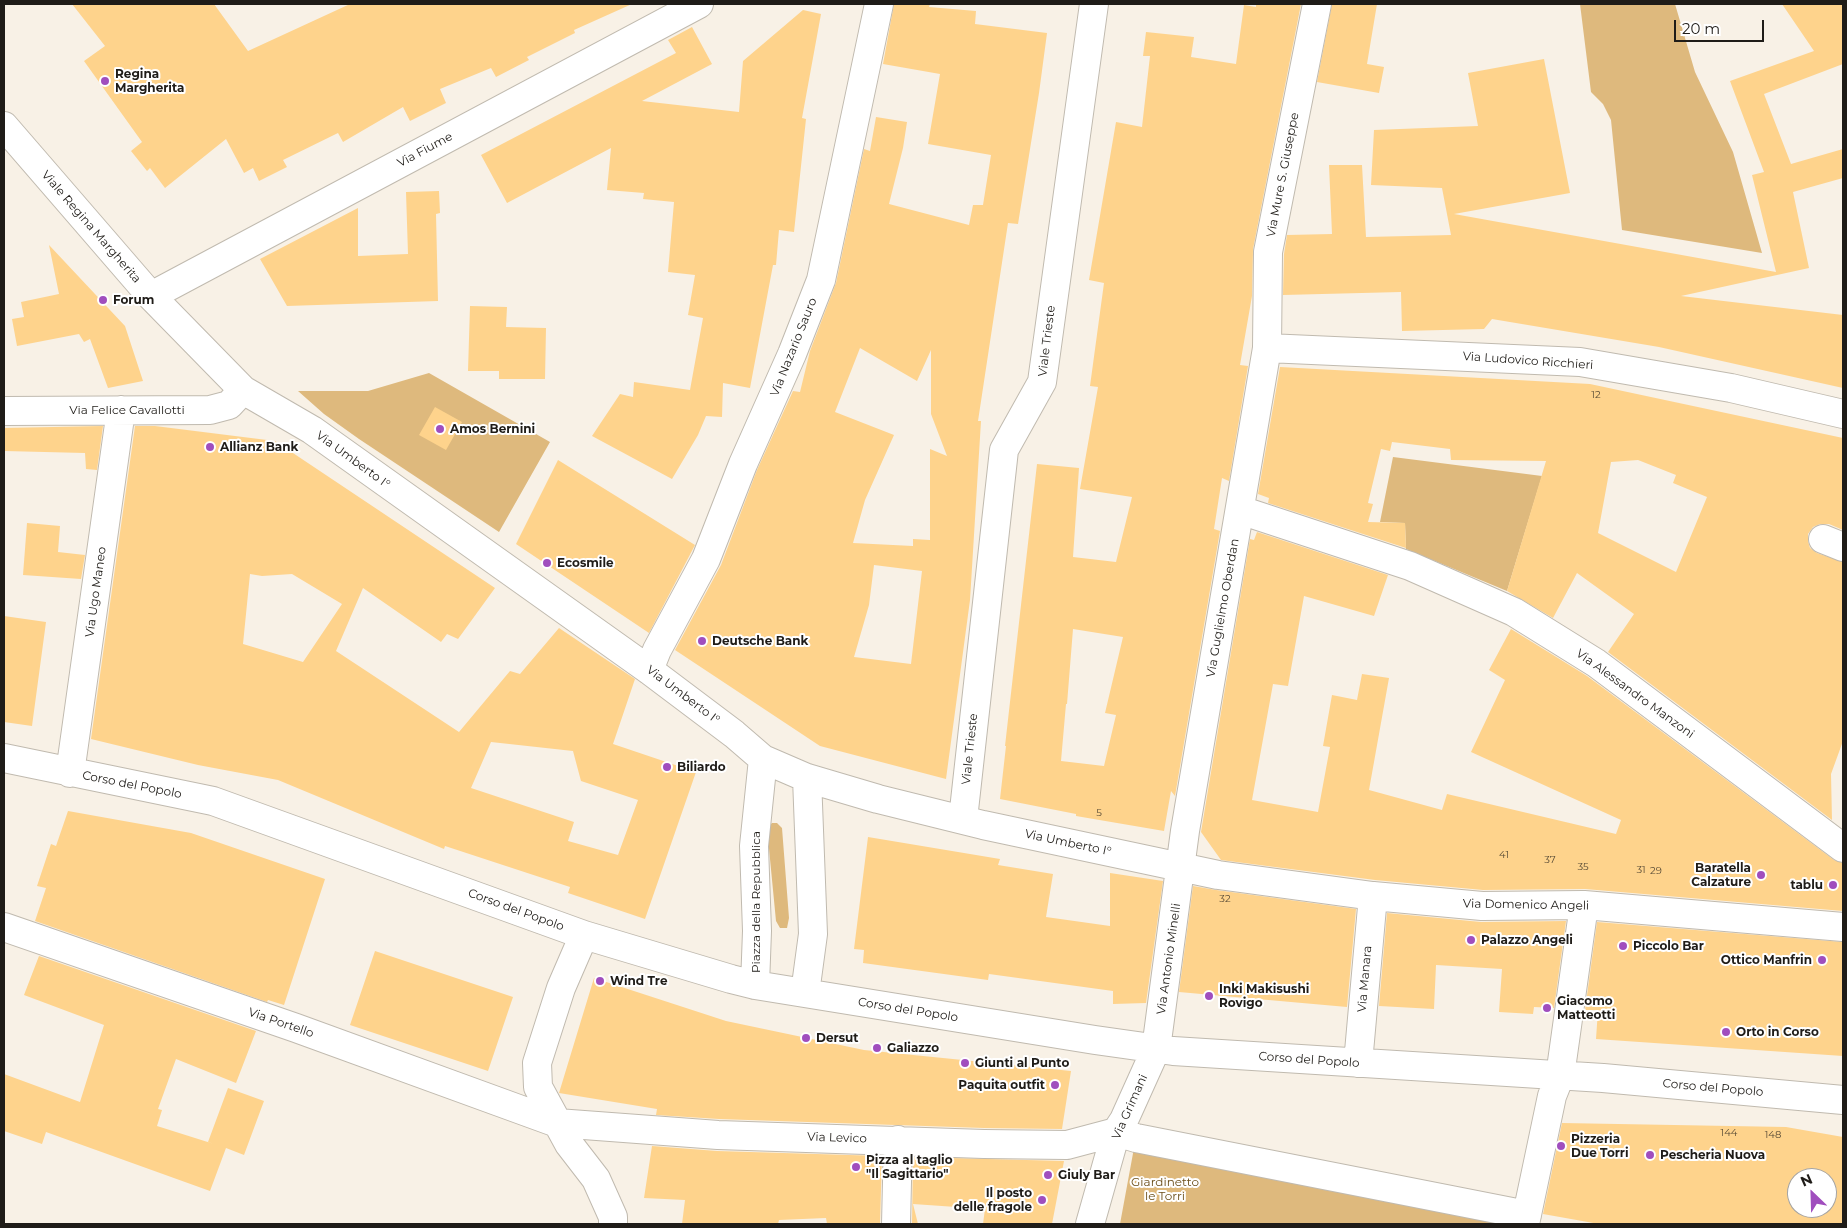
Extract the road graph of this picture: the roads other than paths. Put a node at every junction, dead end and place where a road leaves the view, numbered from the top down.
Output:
1 (699, 4) edge
2 (880, 4) edge
3 (1094, 4) edge
4 (1317, 4) edge
5 (4, 126) edge
6 (151, 296) junction
7 (1267, 348) junction
8 (244, 390) junction
9 (121, 410) junction
10 (4, 411) edge
11 (1843, 414) edge
12 (1240, 510) junction
13 (649, 670) junction
14 (4, 758) edge
15 (762, 759) junction
16 (70, 773) junction
17 (807, 778) junction
18 (962, 819) junction
19 (1843, 848) edge
20 (1180, 868) junction
21 (1373, 896) junction
22 (1584, 905) junction
23 (4, 927) edge
24 (1843, 927) edge
25 (584, 935) junction
26 (755, 985) junction
27 (805, 993) junction
28 (1156, 1049) junction
29 (1358, 1063) junction
30 (1560, 1076) junction
31 (1843, 1100) edge
32 (558, 1122) junction
33 (1116, 1132) junction
34 (898, 1140) junction
35 (1526, 1219) edge
36 (612, 1224) edge
37 (896, 1224) edge
38 (1090, 1224) edge

1 - 6 street, Via Fiume
2 - 13 street, Via Nazario Sauro
3 - 18 street, Viale Trieste
4 - 7 street, Via Mure S. Giuseppe
5 - 6 street, Viale Regina Margherita
6 - 8 street, Viale Regina Margherita
7 - 11 street, Via Ludovico Ricchieri
7 - 12 street, Via Guglielmo Oberdan
8 - 9 street, Via Felice Cavallotti
8 - 13 street, Via Umberto I°
9 - 10 street, Via Felice Cavallotti
9 - 16 street, Via Ugo Maneo
12 - 19 street, Via Alessandro Manzoni
12 - 20 street, Via Guglielmo Oberdan
13 - 15 street, Via Umberto I°
14 - 16 street, Corso del Popolo
15 - 17 street, Via Umberto I°
15 - 26 street, Piazza della Repubblica
16 - 25 street, Corso del Popolo
17 - 18 street, Via Umberto I°
17 - 27 street
18 - 20 street, Via Umberto I°
20 - 21 street, Via Domenico Angeli
20 - 28 street, Via Antonio Minelli
21 - 22 street, Via Domenico Angeli
21 - 29 street, Via Manara
22 - 24 street, Via Domenico Angeli
22 - 30 street
23 - 32 street, Via Portello
25 - 26 street, Corso del Popolo
25 - 32 street
26 - 27 street, Corso del Popolo
27 - 28 street, Corso del Popolo
28 - 29 street, Corso del Popolo
28 - 33 street, Via Grimani
29 - 30 street, Corso del Popolo
30 - 31 street, Corso del Popolo
30 - 35 street
32 - 34 street, Via Levico
32 - 36 street
33 - 34 street, Via Levico
33 - 35 street
33 - 38 street, Via Grimani
34 - 37 street

